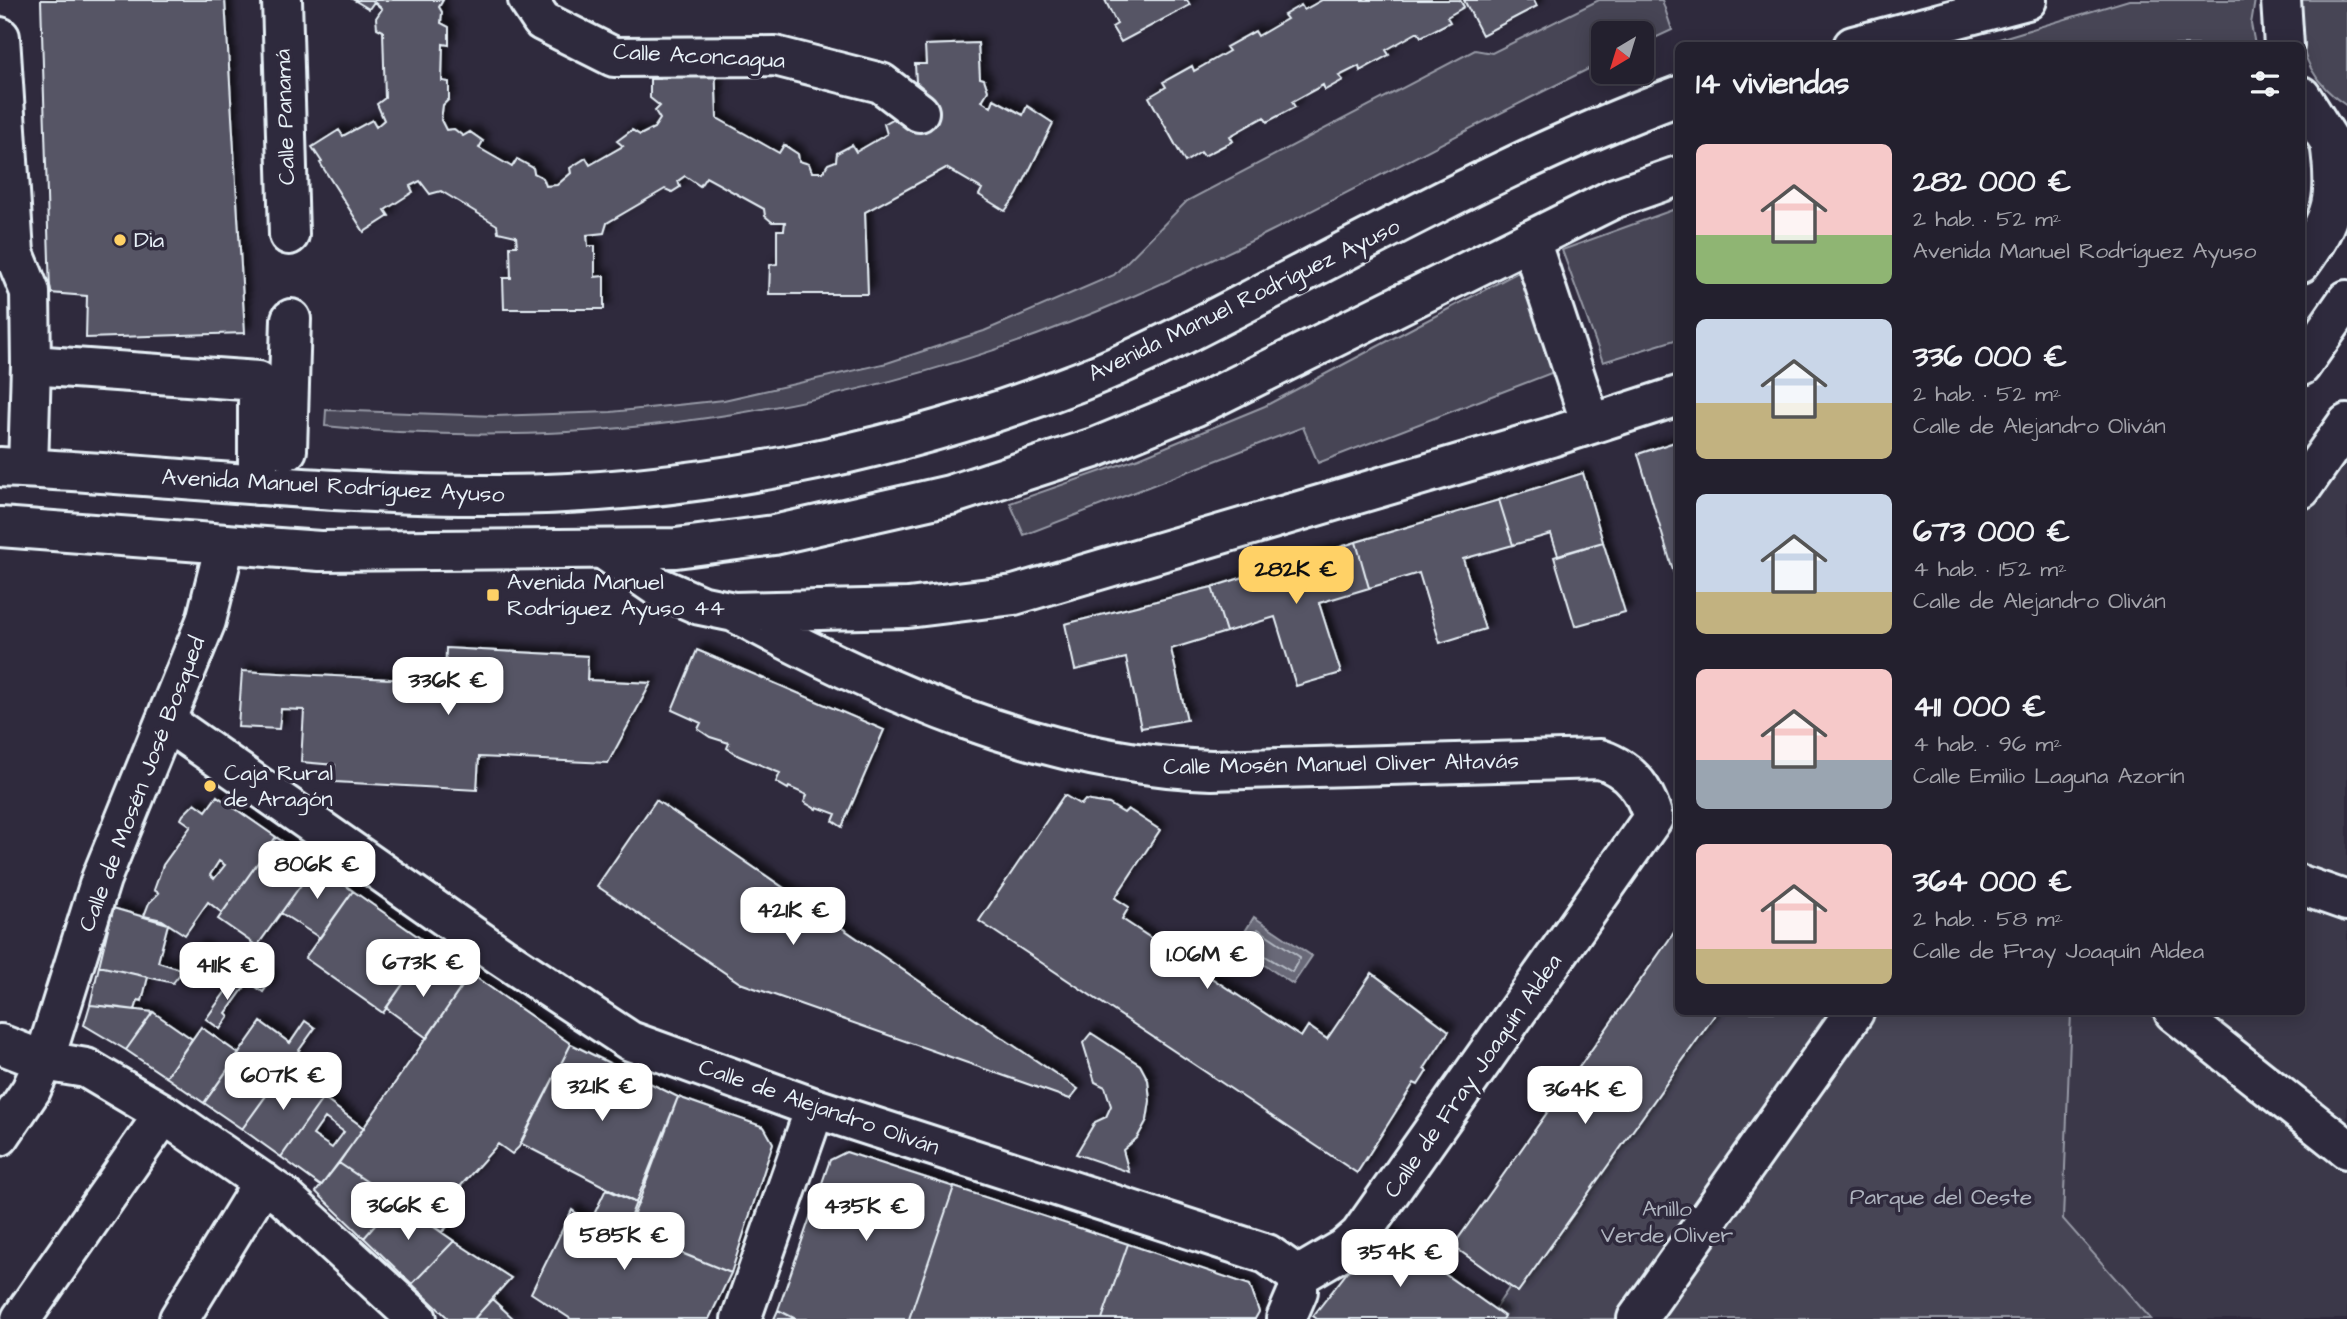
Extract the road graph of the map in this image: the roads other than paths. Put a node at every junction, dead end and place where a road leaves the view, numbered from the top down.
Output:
1 (282, 0) edge
2 (528, 0) edge
3 (2027, 0) edge
4 (2281, 0) edge
5 (0, 37) edge
6 (1868, 42) edge
7 (2284, 42) edge
8 (1675, 97) edge
9 (2305, 103) edge
10 (919, 112) dead end
11 (2326, 142) edge
12 (1675, 177) edge
13 (289, 235) dead end
14 (1530, 240) junction
15 (2305, 257) edge
16 (2347, 300) edge
17 (291, 319) dead end
18 (2305, 360) edge
19 (31, 365) junction
20 (1675, 397) edge
21 (1591, 424) junction
22 (2347, 424) edge
23 (287, 450) dead end
24 (14, 467) edge
25 (189, 481) junction
26 (2305, 483) edge
27 (258, 485) junction
28 (0, 527) edge
29 (225, 544) junction
30 (604, 550) junction
31 (734, 612) junction
32 (167, 722) junction
33 (1653, 818) joint
34 (2305, 887) edge
35 (2347, 901) edge
36 (1852, 1015) edge
37 (2178, 1015) edge
38 (0, 1044) edge
39 (44, 1061) junction
40 (816, 1108) junction
41 (164, 1114) junction
42 (0, 1136) edge
43 (2347, 1149) edge
44 (263, 1182) junction
45 (1298, 1276) junction
46 (21, 1319) edge
47 (179, 1319) edge
48 (417, 1319) edge
49 (741, 1319) edge
50 (1286, 1319) edge
51 (1637, 1319) edge

1 - 13 main road, Calle Panamá
2 - 10 main road, Calle Aconcagua
3 - 6 main road
4 - 7 main road
5 - 19 main road
8 - 27 main road, Avenida Manuel Rodríguez Ayuso
9 - 11 main road
11 - 15 main road
12 - 14 main road
14 - 21 main road
14 - 30 main road
16 - 18 main road
17 - 23 main road
19 - 24 main road
19 - 27 main road
20 - 21 main road
21 - 31 main road
22 - 26 main road
24 - 25 main road, Avenida Manuel Rodríguez Ayuso
25 - 27 main road, Avenida Manuel Rodríguez Ayuso
25 - 29 main road
28 - 29 main road
29 - 30 main road
29 - 32 main road, Calle de Mosén José Bosqued
30 - 31 main road
31 - 33 main road, Calle Mosén Manuel Oliver Altavás
32 - 39 main road, Calle de Mosén José Bosqued
32 - 40 main road, Calle de Alejandro Oliván
33 - 45 main road, Calle de Fray Joaquín Aldea
34 - 35 main road
36 - 51 main road
37 - 43 main road
38 - 39 main road
39 - 41 main road
39 - 42 main road, Calle de Mosén José Bosqued
40 - 45 main road, Calle de Alejandro Oliván
40 - 49 main road
41 - 44 main road
41 - 46 main road
44 - 47 main road
44 - 48 main road
45 - 50 main road

